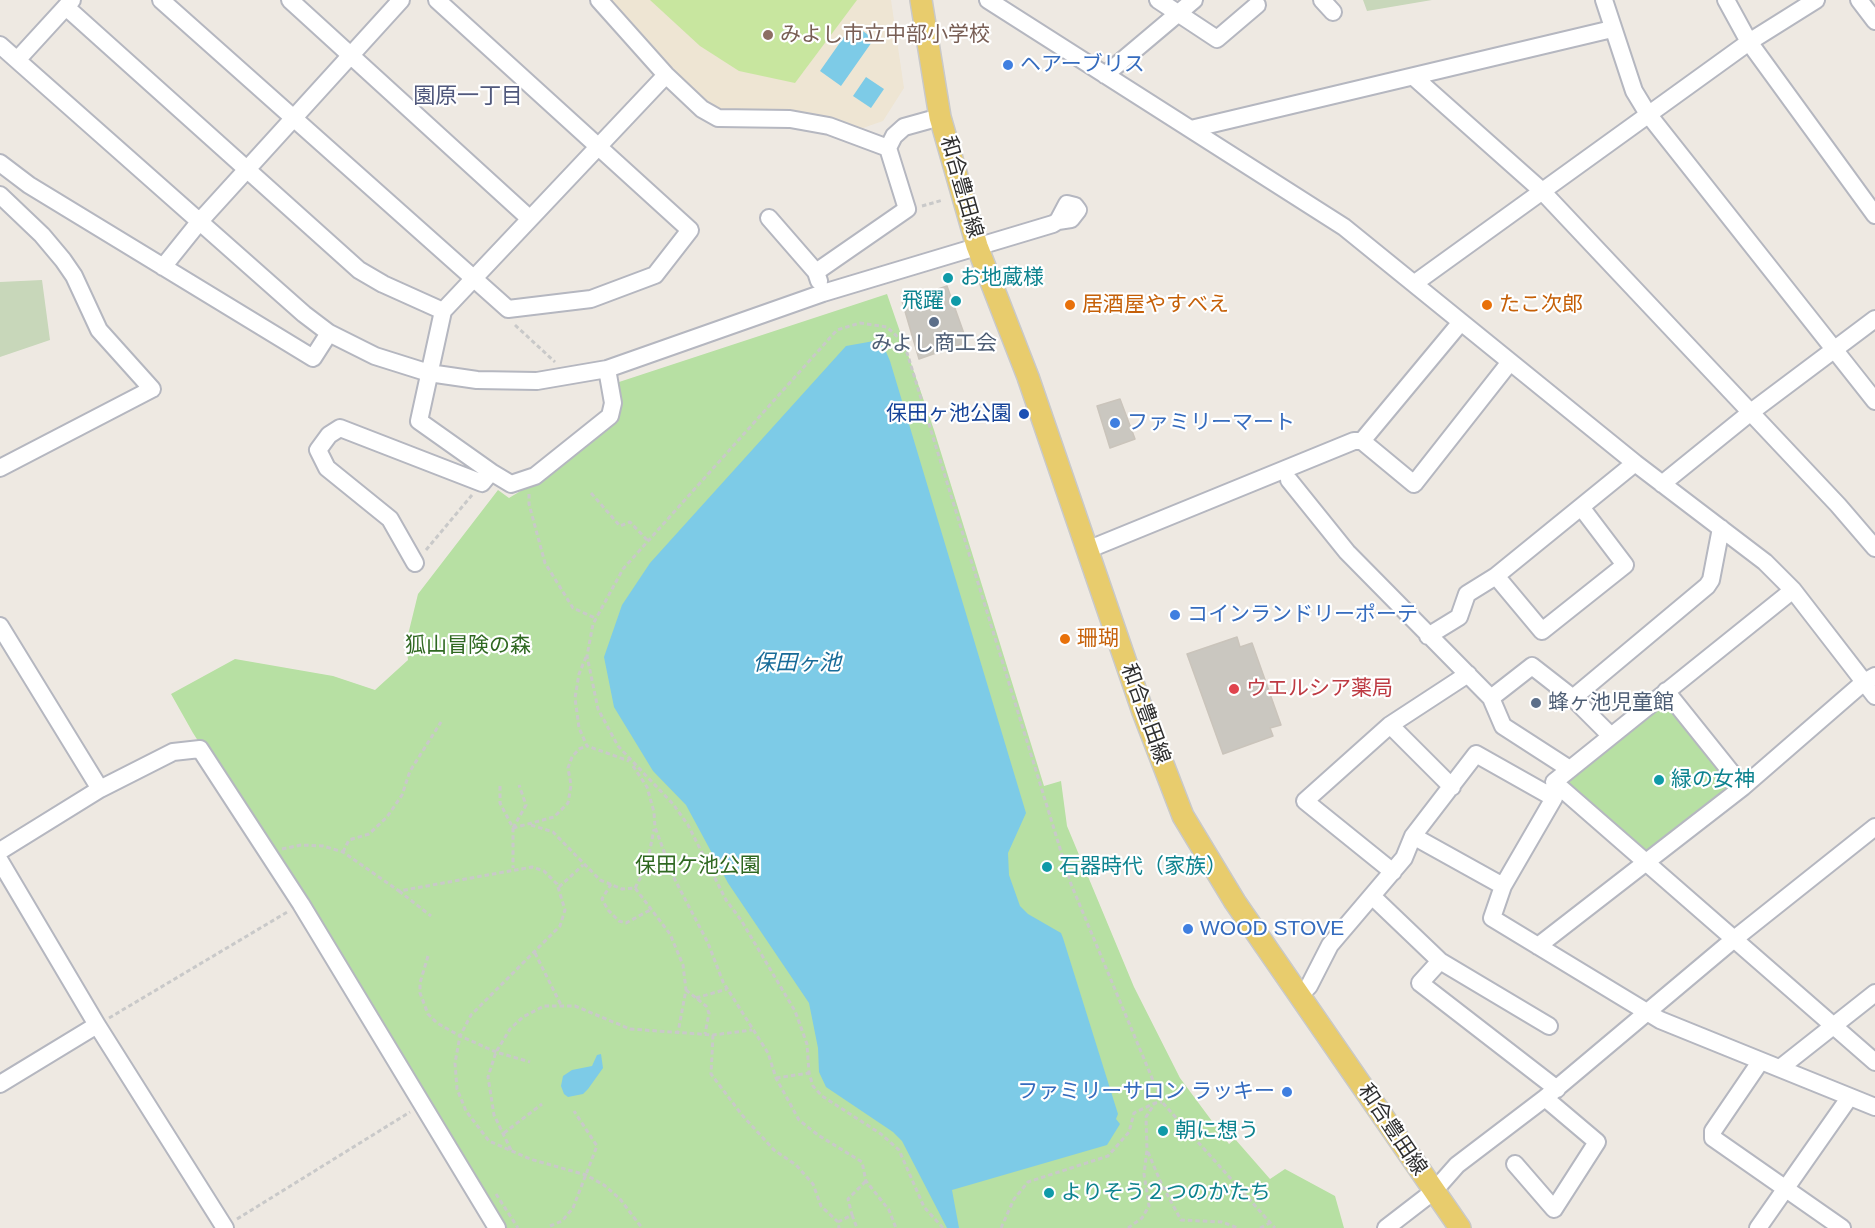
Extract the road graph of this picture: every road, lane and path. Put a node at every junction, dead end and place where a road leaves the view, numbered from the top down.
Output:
1 (161, 0) edge
2 (290, 0) edge
3 (402, 0) edge
4 (437, 0) edge
5 (599, 0) edge
6 (921, 0) edge
7 (988, 0) edge
8 (1158, 0) edge
9 (1194, 0) edge
10 (1604, 0) edge
11 (1726, 0) edge
12 (1816, 0) edge
13 (1859, 0) edge
14 (69, 3) edge
15 (1257, 5) dead end
16 (1178, 13) junction
17 (1875, 21) edge
18 (1612, 29) junction
19 (1749, 42) junction
20 (0, 45) edge
21 (349, 56) junction
22 (18, 59) junction
23 (666, 75) junction
24 (1105, 75) junction
25 (1415, 78) junction
26 (1648, 114) junction
27 (940, 117) junction
28 (293, 118) junction
29 (1191, 129) junction
30 (598, 144) junction
31 (888, 148) junction
32 (0, 163) edge
33 (248, 169) junction
34 (1541, 190) junction
35 (0, 195) edge
36 (943, 200) dead end
37 (907, 209) junction
38 (1875, 215) edge
39 (529, 218) junction
40 (769, 218) dead end
41 (1058, 220) dead end
42 (200, 222) junction
43 (977, 246) junction
44 (164, 267) junction
45 (816, 272) junction
46 (473, 280) junction
47 (1415, 284) junction
48 (823, 293) junction
49 (442, 311) junction
50 (1875, 319) edge
51 (1461, 322) junction
52 (330, 333) junction
53 (1834, 350) junction
54 (1510, 362) junction
55 (607, 369) junction
56 (429, 373) junction
57 (1875, 401) edge
58 (1751, 412) junction
59 (1362, 441) junction
60 (1635, 463) junction
61 (0, 468) edge
62 (530, 477) junction
63 (487, 478) junction
64 (1289, 480) dead end
65 (1662, 484) junction
66 (591, 493) dead end
67 (1581, 507) junction
68 (1721, 528) junction
69 (648, 541) junction
70 (1875, 548) edge
71 (1087, 550) junction
72 (415, 563) joint
73 (1496, 576) junction
74 (1793, 590) junction
75 (595, 618) junction
76 (0, 626) edge
77 (1428, 636) junction
78 (587, 656) junction
79 (1468, 675) junction
80 (1869, 679) edge
81 (1666, 691) junction
82 (1875, 696) edge
83 (1491, 698) junction
84 (1574, 698) junction
85 (441, 722) dead end
86 (1390, 725) junction
87 (1610, 735) junction
88 (587, 746) junction
89 (631, 762) junction
90 (1568, 768) junction
91 (519, 785) dead end
92 (500, 786) dead end
93 (1452, 787) junction
94 (1743, 788) junction
95 (100, 789) junction
96 (531, 825) junction
97 (655, 827) junction
98 (1875, 827) edge
99 (513, 828) junction
100 (1413, 836) junction
101 (0, 851) edge
102 (343, 852) junction
103 (271, 857) junction
104 (0, 861) edge
105 (1647, 863) junction
106 (582, 865) junction
107 (513, 869) junction
108 (1392, 872) junction
109 (611, 884) junction
110 (1503, 886) junction
111 (559, 887) junction
112 (634, 888) junction
113 (399, 891) junction
114 (1372, 896) junction
115 (301, 904) junction
116 (650, 910) junction
117 (431, 916) dead end
118 (1733, 940) junction
119 (1538, 946) junction
120 (535, 953) junction
121 (428, 956) dead end
122 (1440, 961) junction
123 (727, 989) junction
124 (686, 990) junction
125 (1875, 993) edge
126 (1300, 995) junction
127 (696, 998) junction
128 (561, 1005) junction
129 (1647, 1013) junction
130 (97, 1025) junction
131 (1550, 1026) dead end
132 (1833, 1026) junction
133 (752, 1030) junction
134 (678, 1033) junction
135 (705, 1034) junction
136 (713, 1035) junction
137 (460, 1036) junction
138 (496, 1052) junction
139 (530, 1062) dead end
140 (1760, 1062) junction
141 (1875, 1062) edge
142 (1780, 1068) junction
143 (809, 1073) junction
144 (776, 1078) junction
145 (0, 1084) edge
146 (1551, 1093) junction
147 (1849, 1098) junction
148 (1162, 1102) junction
149 (1155, 1103) junction
150 (423, 1104) junction
151 (542, 1104) dead end
152 (1875, 1107) edge
153 (574, 1112) dead end
154 (504, 1132) junction
155 (1147, 1150) junction
156 (512, 1152) junction
157 (1515, 1164) dead end
158 (586, 1175) junction
159 (866, 1181) junction
160 (1785, 1188) junction
161 (1434, 1191) junction
162 (852, 1215) junction
163 (838, 1222) junction
164 (1270, 1223) junction
165 (550, 1226) dead end
166 (224, 1228) edge
167 (497, 1228) edge
168 (642, 1228) edge
169 (839, 1228) edge
170 (856, 1228) edge
171 (896, 1228) edge
172 (943, 1228) edge
173 (1001, 1228) edge
174 (1128, 1228) edge
175 (1238, 1228) edge
176 (1260, 1228) edge
177 (1275, 1228) edge
178 (1386, 1228) edge
179 (1460, 1228) edge
180 (1758, 1228) edge
181 (1842, 1228) edge

1 - 28 street
2 - 21 street
3 - 21 street
4 - 30 street
5 - 23 street
6 - 27 main road, 和合豊田線
7 - 24 street
8 - 16 street
9 - 16 street
10 - 18 street
11 - 19 street
12 - 19 street
13 - 17 street
14 - 22 street
14 - 33 street
15 - 16 street
16 - 24 street
18 - 25 street
18 - 26 street
19 - 26 street
19 - 38 street
20 - 22 street
21 - 28 street
21 - 39 street
22 - 42 street
23 - 30 street
23 - 31 street
24 - 29 street
25 - 29 street
25 - 34 street
26 - 34 street
26 - 53 street
27 - 31 street
27 - 43 main road, 和合豊田線
28 - 33 street
28 - 46 street
29 - 47 street
30 - 39 street
30 - 46 street
31 - 37 street
32 - 44 street
33 - 42 street
33 - 49 street
34 - 47 street
34 - 58 street
35 - 61 street
36 - 37 path
37 - 45 street
39 - 46 street
40 - 45 street
41 - 43 street
42 - 44 street
42 - 52 street
43 - 48 street
43 - 71 main road, 和合豊田線
44 - 52 street
45 - 48 street
46 - 49 street
47 - 51 street
48 - 55 street
49 - 56 street
50 - 53 street
51 - 54 street
51 - 59 street
52 - 56 street
53 - 57 street
53 - 58 street
54 - 59 street
54 - 60 street
55 - 56 street
55 - 62 street
56 - 63 street
58 - 65 street
58 - 70 street
59 - 71 street
60 - 65 street
60 - 67 street
62 - 63 street
62 - 75 path
63 - 72 path
63 - 72 street
64 - 77 street
65 - 68 street
66 - 69 path
67 - 73 street
67 - 73 street
68 - 74 street
68 - 84 street
69 - 75 path
69 - 148 path
71 - 126 main road, 和合豊田線
73 - 77 street
74 - 80 street
74 - 81 street
75 - 78 path
76 - 95 street
77 - 79 street
78 - 88 path
78 - 89 path
79 - 83 street
79 - 86 street
80 - 82 street
80 - 94 street
81 - 87 street
81 - 94 street
83 - 84 street
83 - 90 street
84 - 87 street
85 - 102 path
86 - 93 street
86 - 108 street
87 - 90 street
88 - 89 path
88 - 96 path
89 - 97 path
89 - 143 path
90 - 105 street
91 - 99 path
92 - 99 path
93 - 100 street
93 - 110 street
94 - 105 street
95 - 101 street
95 - 103 street
96 - 99 path
96 - 106 path
97 - 112 path
97 - 123 path
98 - 118 street
99 - 107 path
100 - 108 street
100 - 110 street
102 - 103 path
102 - 113 path
103 - 115 street
104 - 130 street
105 - 118 street
105 - 119 street
106 - 109 path
106 - 111 path
107 - 111 path
107 - 113 path
108 - 114 street
109 - 112 path
109 - 116 path
110 - 119 street
111 - 120 path
112 - 116 path
113 - 117 path
114 - 122 street
114 - 126 street
115 - 130 path
115 - 150 street
116 - 124 path
118 - 129 street
118 - 132 street
119 - 129 street
120 - 128 path
120 - 137 path
121 - 137 path
122 - 131 street
122 - 146 street
123 - 127 path
123 - 133 path
124 - 127 path
124 - 134 path
125 - 132 street
126 - 161 main road, 和合豊田線
127 - 135 path
128 - 134 path
128 - 138 path
129 - 140 street
129 - 146 street
130 - 145 street
130 - 166 street
132 - 141 street
132 - 142 street
133 - 136 path
133 - 144 path
134 - 135 path
135 - 136 path
136 - 163 path
137 - 138 path
137 - 156 path
138 - 139 path
138 - 154 path
140 - 142 street
140 - 160 street
142 - 147 street
143 - 144 path
143 - 172 path
144 - 159 path
146 - 157 street
146 - 161 street
147 - 152 street
147 - 160 street
148 - 149 path
148 - 164 path
149 - 155 path
149 - 173 path
150 - 166 path
150 - 167 street
151 - 154 path
153 - 158 path
154 - 156 path
155 - 174 path
155 - 175 path
156 - 158 path
158 - 165 path
158 - 168 path
159 - 162 path
159 - 171 path
160 - 180 street
160 - 181 street
161 - 178 street
161 - 179 main road, 和合豊田線
162 - 163 path
162 - 170 path
163 - 169 path
164 - 176 path
164 - 177 path

